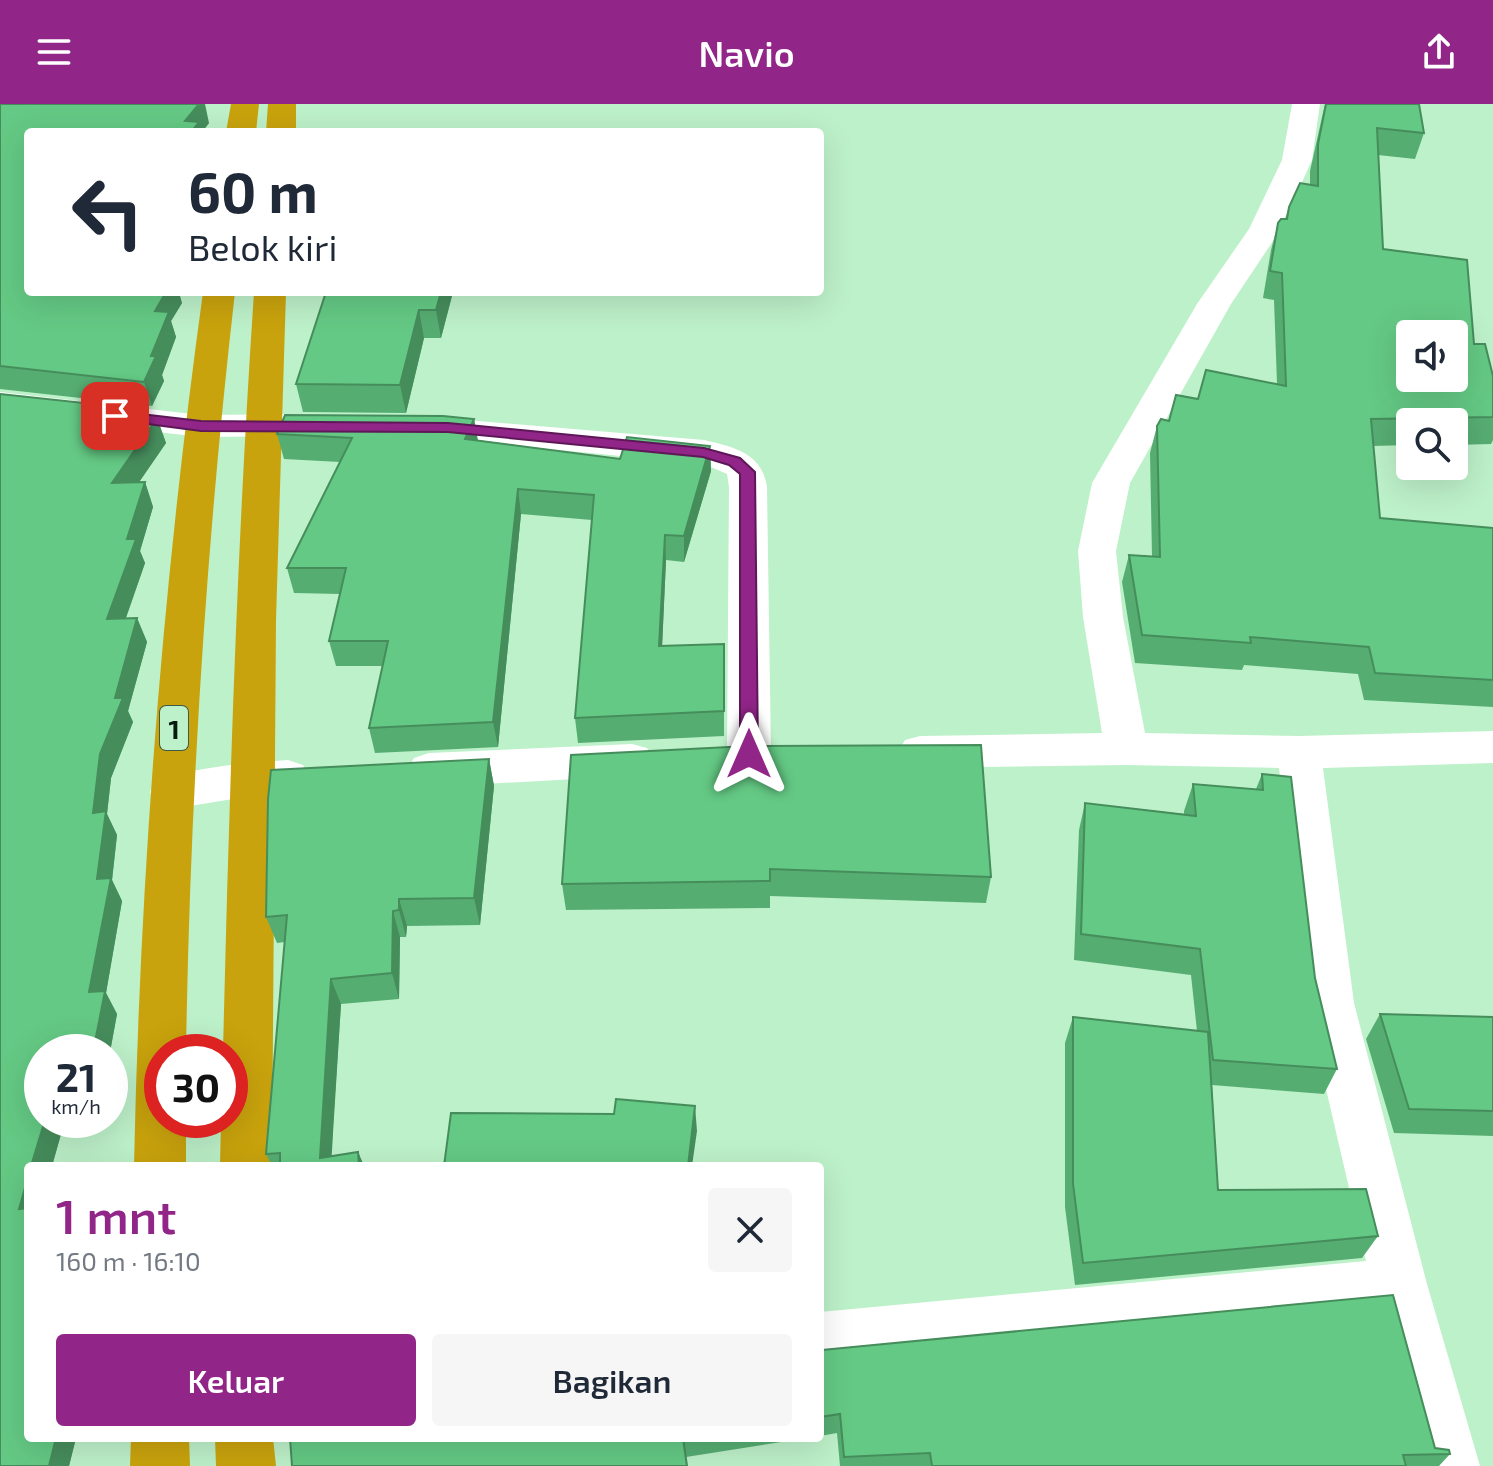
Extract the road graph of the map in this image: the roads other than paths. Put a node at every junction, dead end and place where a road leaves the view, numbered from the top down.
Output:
1 (245, 104) edge
2 (282, 104) edge
3 (1306, 104) edge
4 (242, 128) edge
5 (281, 128) edge
6 (218, 296) edge
7 (270, 296) edge
8 (0, 403) edge
9 (262, 425) junction
10 (201, 426) junction
11 (339, 426) edge
12 (386, 426) edge
13 (1493, 747) edge
14 (1126, 749) junction
15 (1299, 752) junction
16 (875, 753) edge
17 (391, 772) edge
18 (329, 775) edge
19 (251, 779) junction
20 (172, 792) junction
21 (160, 1162) edge
22 (246, 1162) edge
23 (1399, 1284) junction
24 (824, 1340) edge
25 (160, 1442) edge
26 (244, 1442) edge
27 (160, 1466) edge
28 (246, 1466) edge
29 (1450, 1466) edge

1 - 4 highway
2 - 5 highway
3 - 14 street
6 - 10 highway, 1
7 - 9 highway
8 - 10 street
9 - 10 street
9 - 11 street
9 - 19 highway
10 - 20 highway, 1
12 - 17 street
13 - 15 street
14 - 15 street
14 - 16 street
15 - 23 street
18 - 19 street
19 - 20 street
19 - 22 highway
20 - 21 highway, 1
23 - 24 street
23 - 29 street
25 - 27 highway
26 - 28 highway

